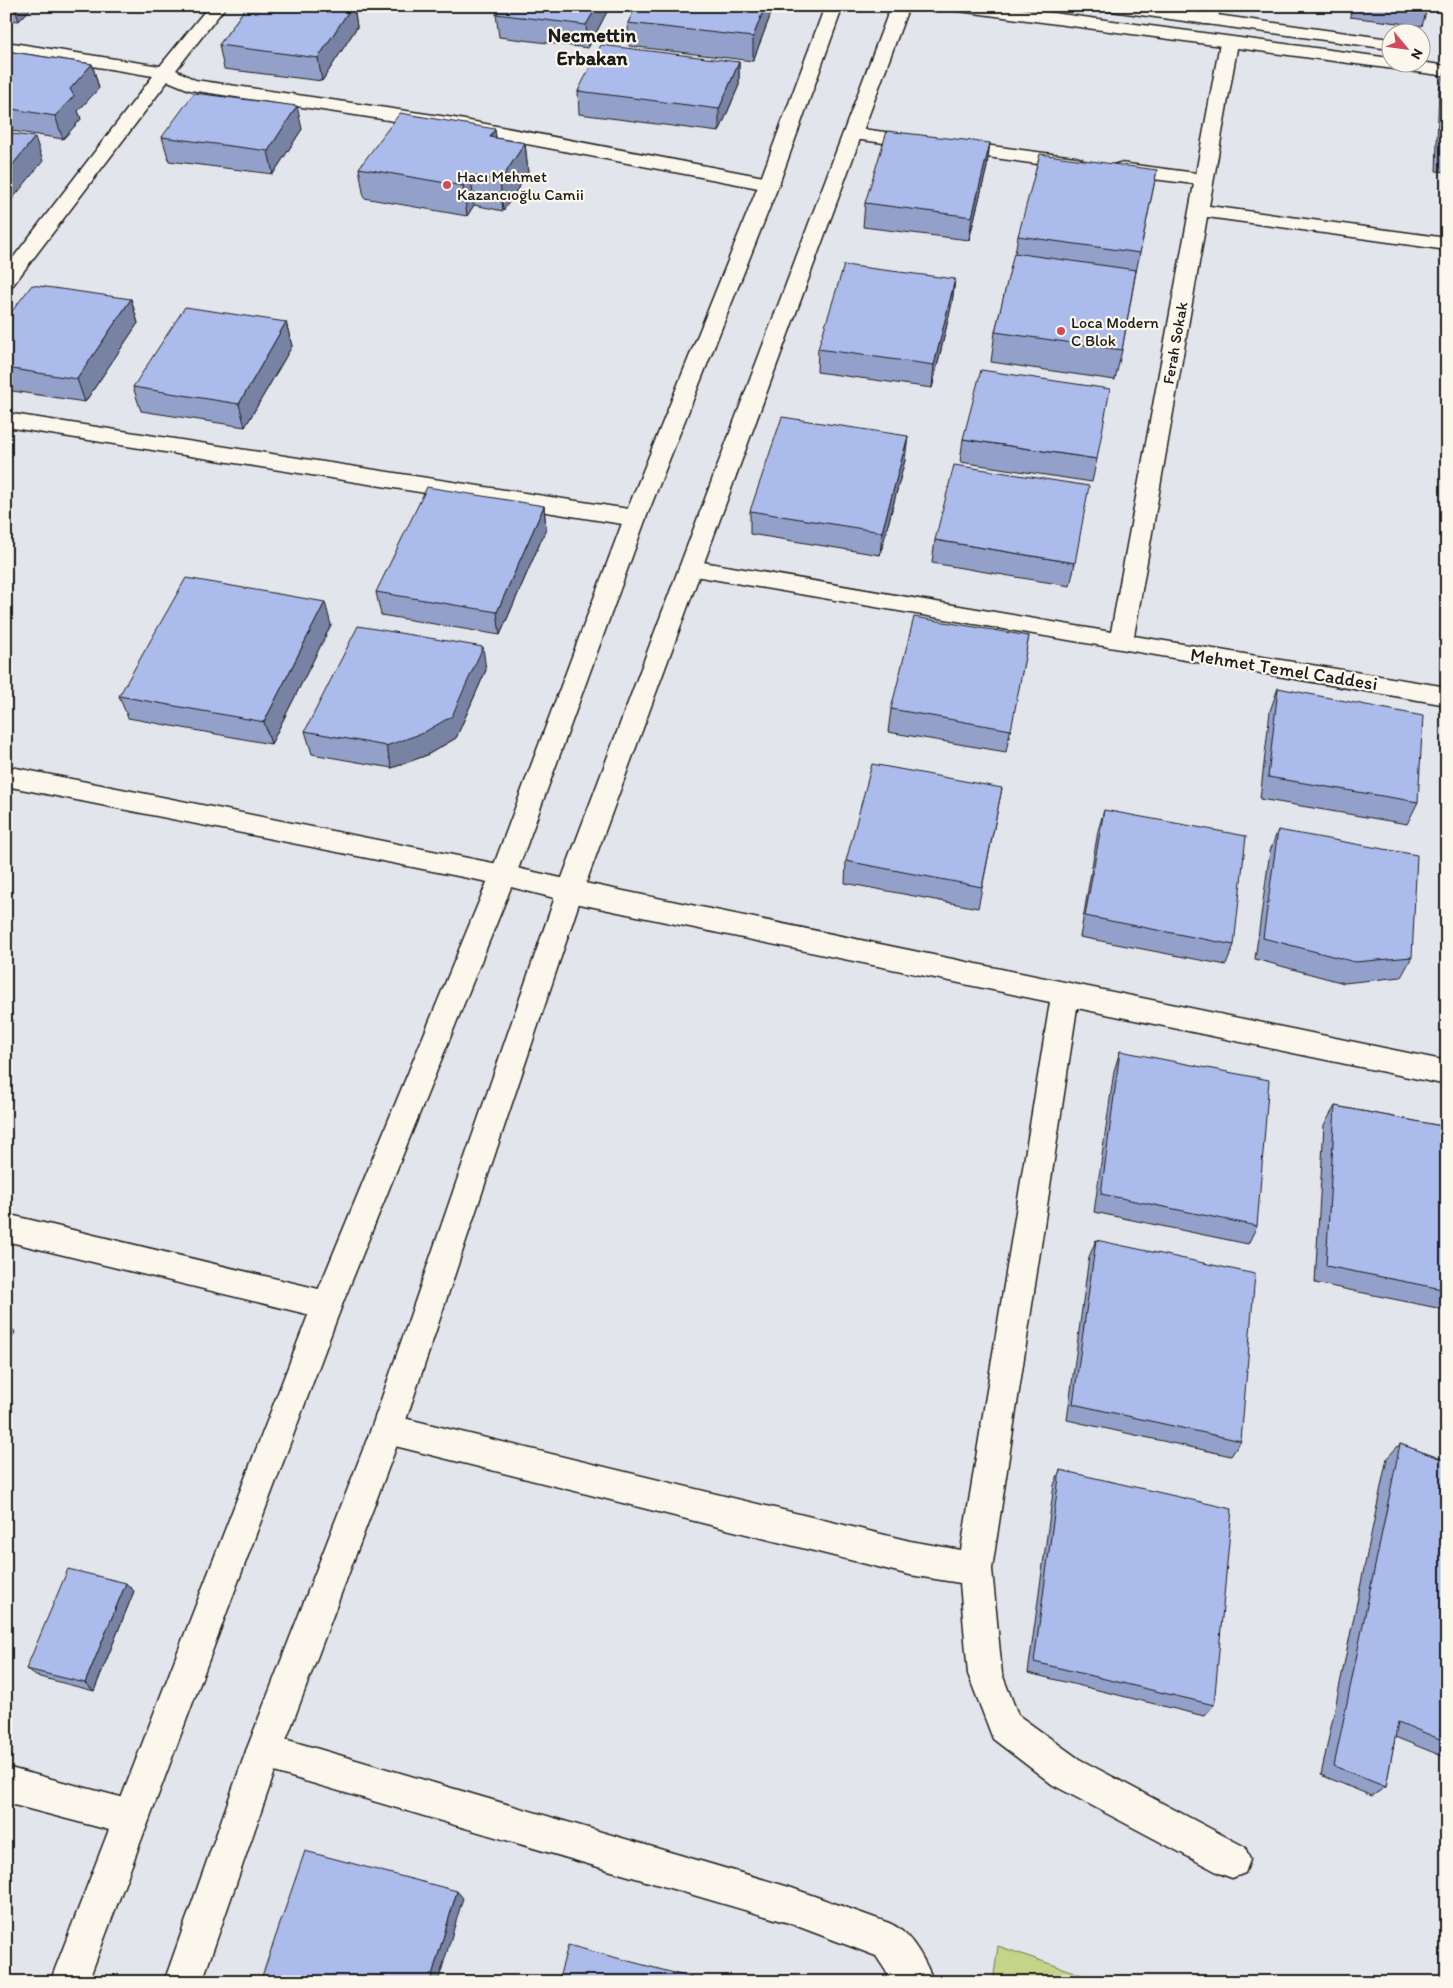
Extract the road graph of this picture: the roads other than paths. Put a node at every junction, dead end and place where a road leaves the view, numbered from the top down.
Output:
1 (218, 6) edge
2 (834, 6) edge
3 (900, 6) edge
4 (958, 6) edge
5 (1111, 6) edge
6 (1211, 13) edge
7 (1380, 42) edge
8 (1229, 43) junction
9 (6, 47) edge
10 (1447, 71) edge
11 (165, 72) junction
12 (854, 134) junction
13 (1204, 180) junction
14 (769, 184) junction
15 (1199, 210) junction
16 (1447, 244) edge
17 (16, 255) edge
18 (6, 280) edge
19 (6, 420) edge
20 (635, 518) junction
21 (691, 568) junction
22 (1121, 642) junction
23 (1447, 696) edge
24 (6, 776) edge
25 (503, 875) junction
26 (570, 891) junction
27 (1065, 994) junction
28 (1447, 1073) edge
29 (6, 1226) edge
30 (327, 1305) junction
31 (387, 1428) junction
32 (976, 1569) junction
33 (264, 1751) junction
34 (6, 1785) edge
35 (132, 1818) junction
36 (1232, 1860) dead end
37 (69, 1982) edge
38 (182, 1982) edge
39 (915, 1982) edge

1 - 11 street
2 - 14 street
3 - 12 street
4 - 8 street
5 - 6 street
6 - 7 street
8 - 10 street
8 - 13 street, Ferah Sokak
9 - 11 street
11 - 14 street
11 - 17 street
12 - 13 street
12 - 21 street
13 - 15 street, Ferah Sokak
14 - 20 street
15 - 16 street
15 - 22 street, Ferah Sokak
17 - 18 street
19 - 20 street
20 - 25 street
21 - 22 street, Mehmet Temel Caddesi
21 - 26 street
22 - 23 street, Mehmet Temel Caddesi
24 - 25 street
25 - 26 street
25 - 30 street
26 - 27 street
26 - 31 street
27 - 28 street
27 - 32 street
29 - 30 street
30 - 35 street
31 - 32 street
31 - 33 street
32 - 36 street
33 - 38 street
33 - 39 street
34 - 35 street
35 - 37 street

